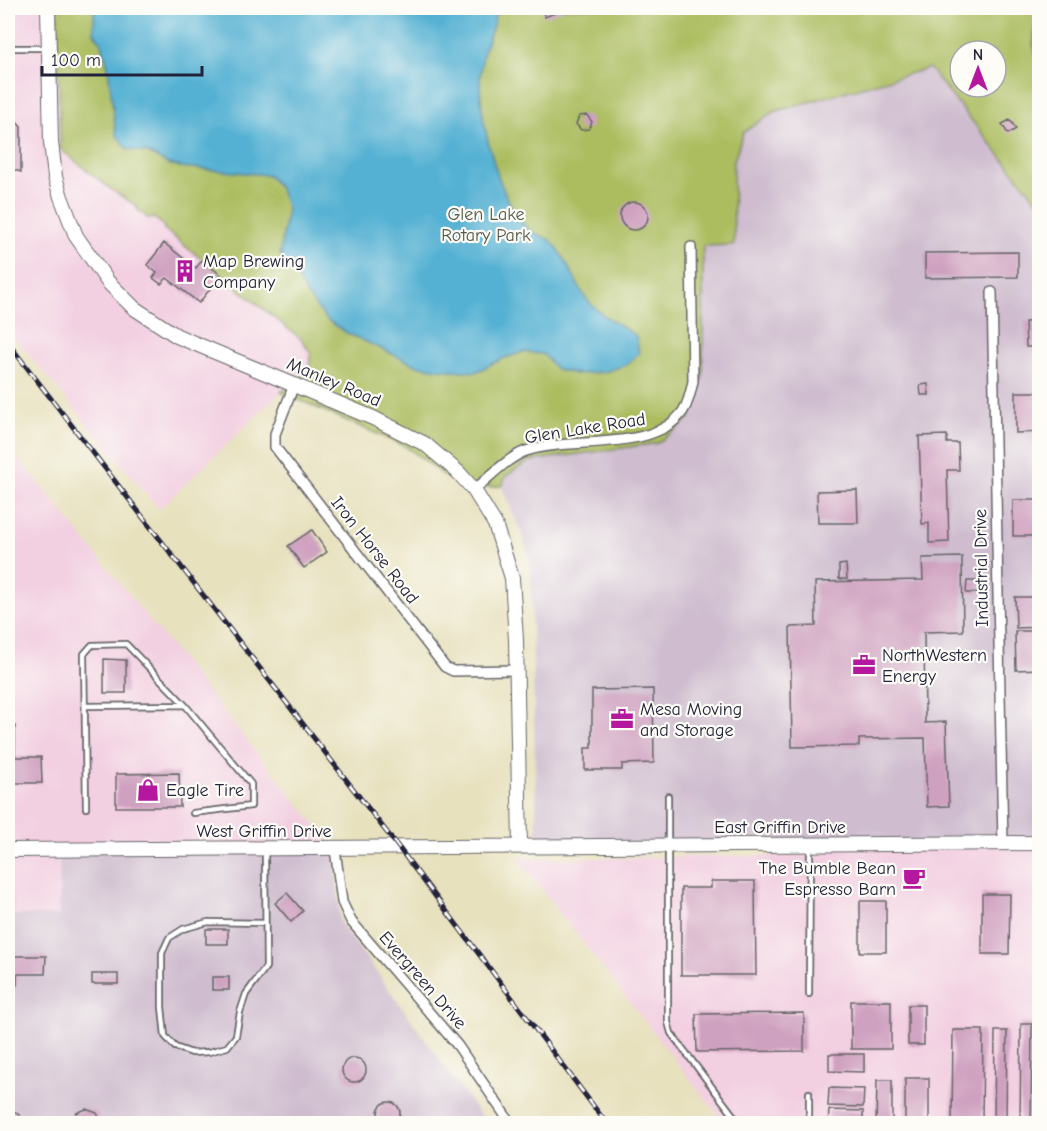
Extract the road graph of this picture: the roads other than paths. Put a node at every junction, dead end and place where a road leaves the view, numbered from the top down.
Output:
1 (48, 8) edge
2 (8, 48) edge
3 (48, 48) junction
4 (691, 247) dead end
5 (992, 292) dead end
6 (294, 385) junction
7 (474, 490) junction
8 (516, 670) junction
9 (185, 705) junction
10 (85, 706) junction
11 (668, 796) dead end
12 (86, 808) dead end
13 (193, 813) dead end
14 (1040, 843) edge
15 (1003, 844) junction
16 (810, 845) junction
17 (520, 846) junction
18 (668, 846) junction
19 (265, 849) junction
20 (335, 849) junction
21 (8, 850) edge
22 (266, 923) junction
23 (809, 994) dead end
24 (809, 1093) dead end
25 (510, 1124) edge
26 (740, 1124) edge
27 (809, 1124) edge

1 - 3 street, Manley Road
2 - 3 lane
3 - 6 street, Manley Road
4 - 7 street, Glen Lake Road
5 - 15 street, Industrial Drive
6 - 7 street, Manley Road
6 - 8 street, Iron Horse Road
7 - 8 street, Manley Road
8 - 17 street, Manley Road
9 - 10 lane
9 - 10 lane
9 - 13 lane
10 - 12 lane
11 - 18 lane
14 - 15 street, East Griffin Drive
15 - 16 street, East Griffin Drive
16 - 18 street, East Griffin Drive
16 - 23 lane
17 - 18 street, East Griffin Drive
17 - 20 street, West Griffin Drive
18 - 26 lane
19 - 20 street, West Griffin Drive
19 - 21 street, West Griffin Drive
19 - 22 lane
20 - 25 street, Evergreen Drive
22 - 22 lane
24 - 27 lane

